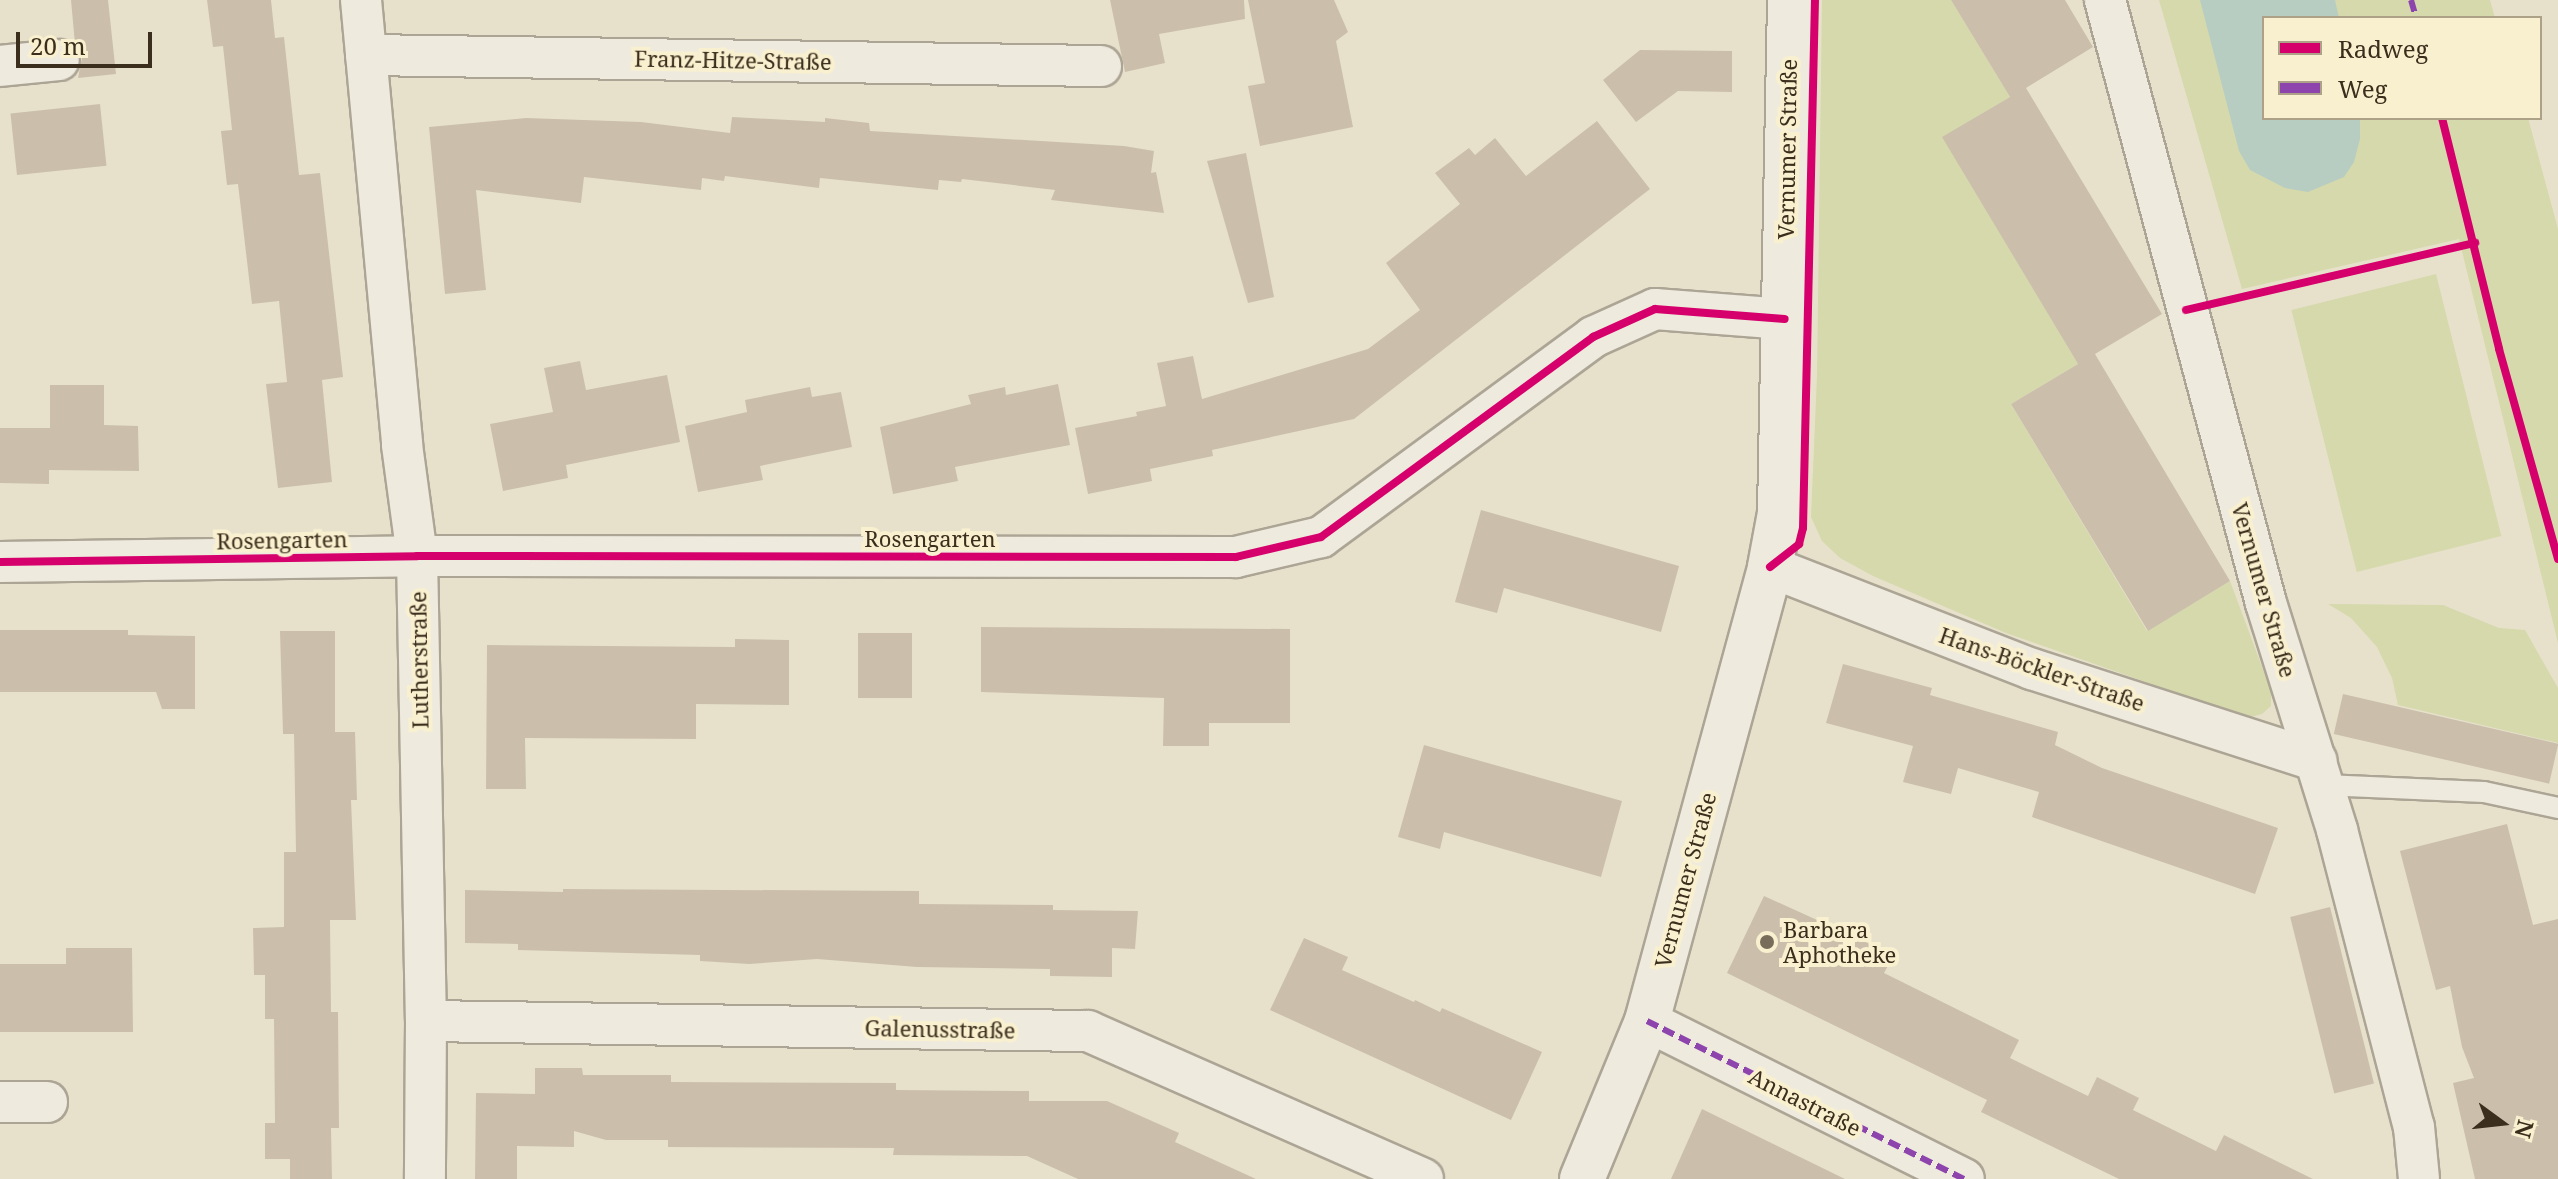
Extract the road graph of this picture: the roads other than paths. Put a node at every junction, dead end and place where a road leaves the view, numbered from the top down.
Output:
1 (361, 0) edge
2 (1790, 0) edge
3 (2105, 0) edge
4 (366, 55) junction
5 (59, 60) dead end
6 (0, 66) edge
7 (1101, 66) dead end
8 (1785, 319) junction
9 (417, 556) junction
10 (0, 562) edge
11 (1770, 567) junction
12 (2320, 773) junction
13 (2558, 808) edge
14 (426, 1021) junction
15 (1647, 1021) junction
16 (0, 1102) edge
17 (47, 1102) dead end
18 (425, 1179) edge
19 (1423, 1179) edge
20 (1582, 1179) edge
21 (1964, 1179) edge
22 (2419, 1179) edge

1 - 4 street, Lutherstraße
2 - 8 street, Vernumer Straße
3 - 12 street, Vernumer Straße
4 - 7 street, Franz-Hitze-Straße
4 - 9 street, Lutherstraße
5 - 6 street
8 - 9 street, Rosengarten
8 - 11 street, Vernumer Straße
9 - 10 street, Rosengarten
9 - 14 street, Lutherstraße
11 - 12 street, Hans-Böckler-Straße
11 - 15 street, Vernumer Straße
12 - 13 lane
12 - 22 street, Vernumer Straße
14 - 18 street, Lutherstraße
14 - 19 street, Galenusstraße
15 - 20 street, Vernumer Straße
15 - 21 street, Annastraße
16 - 17 street

